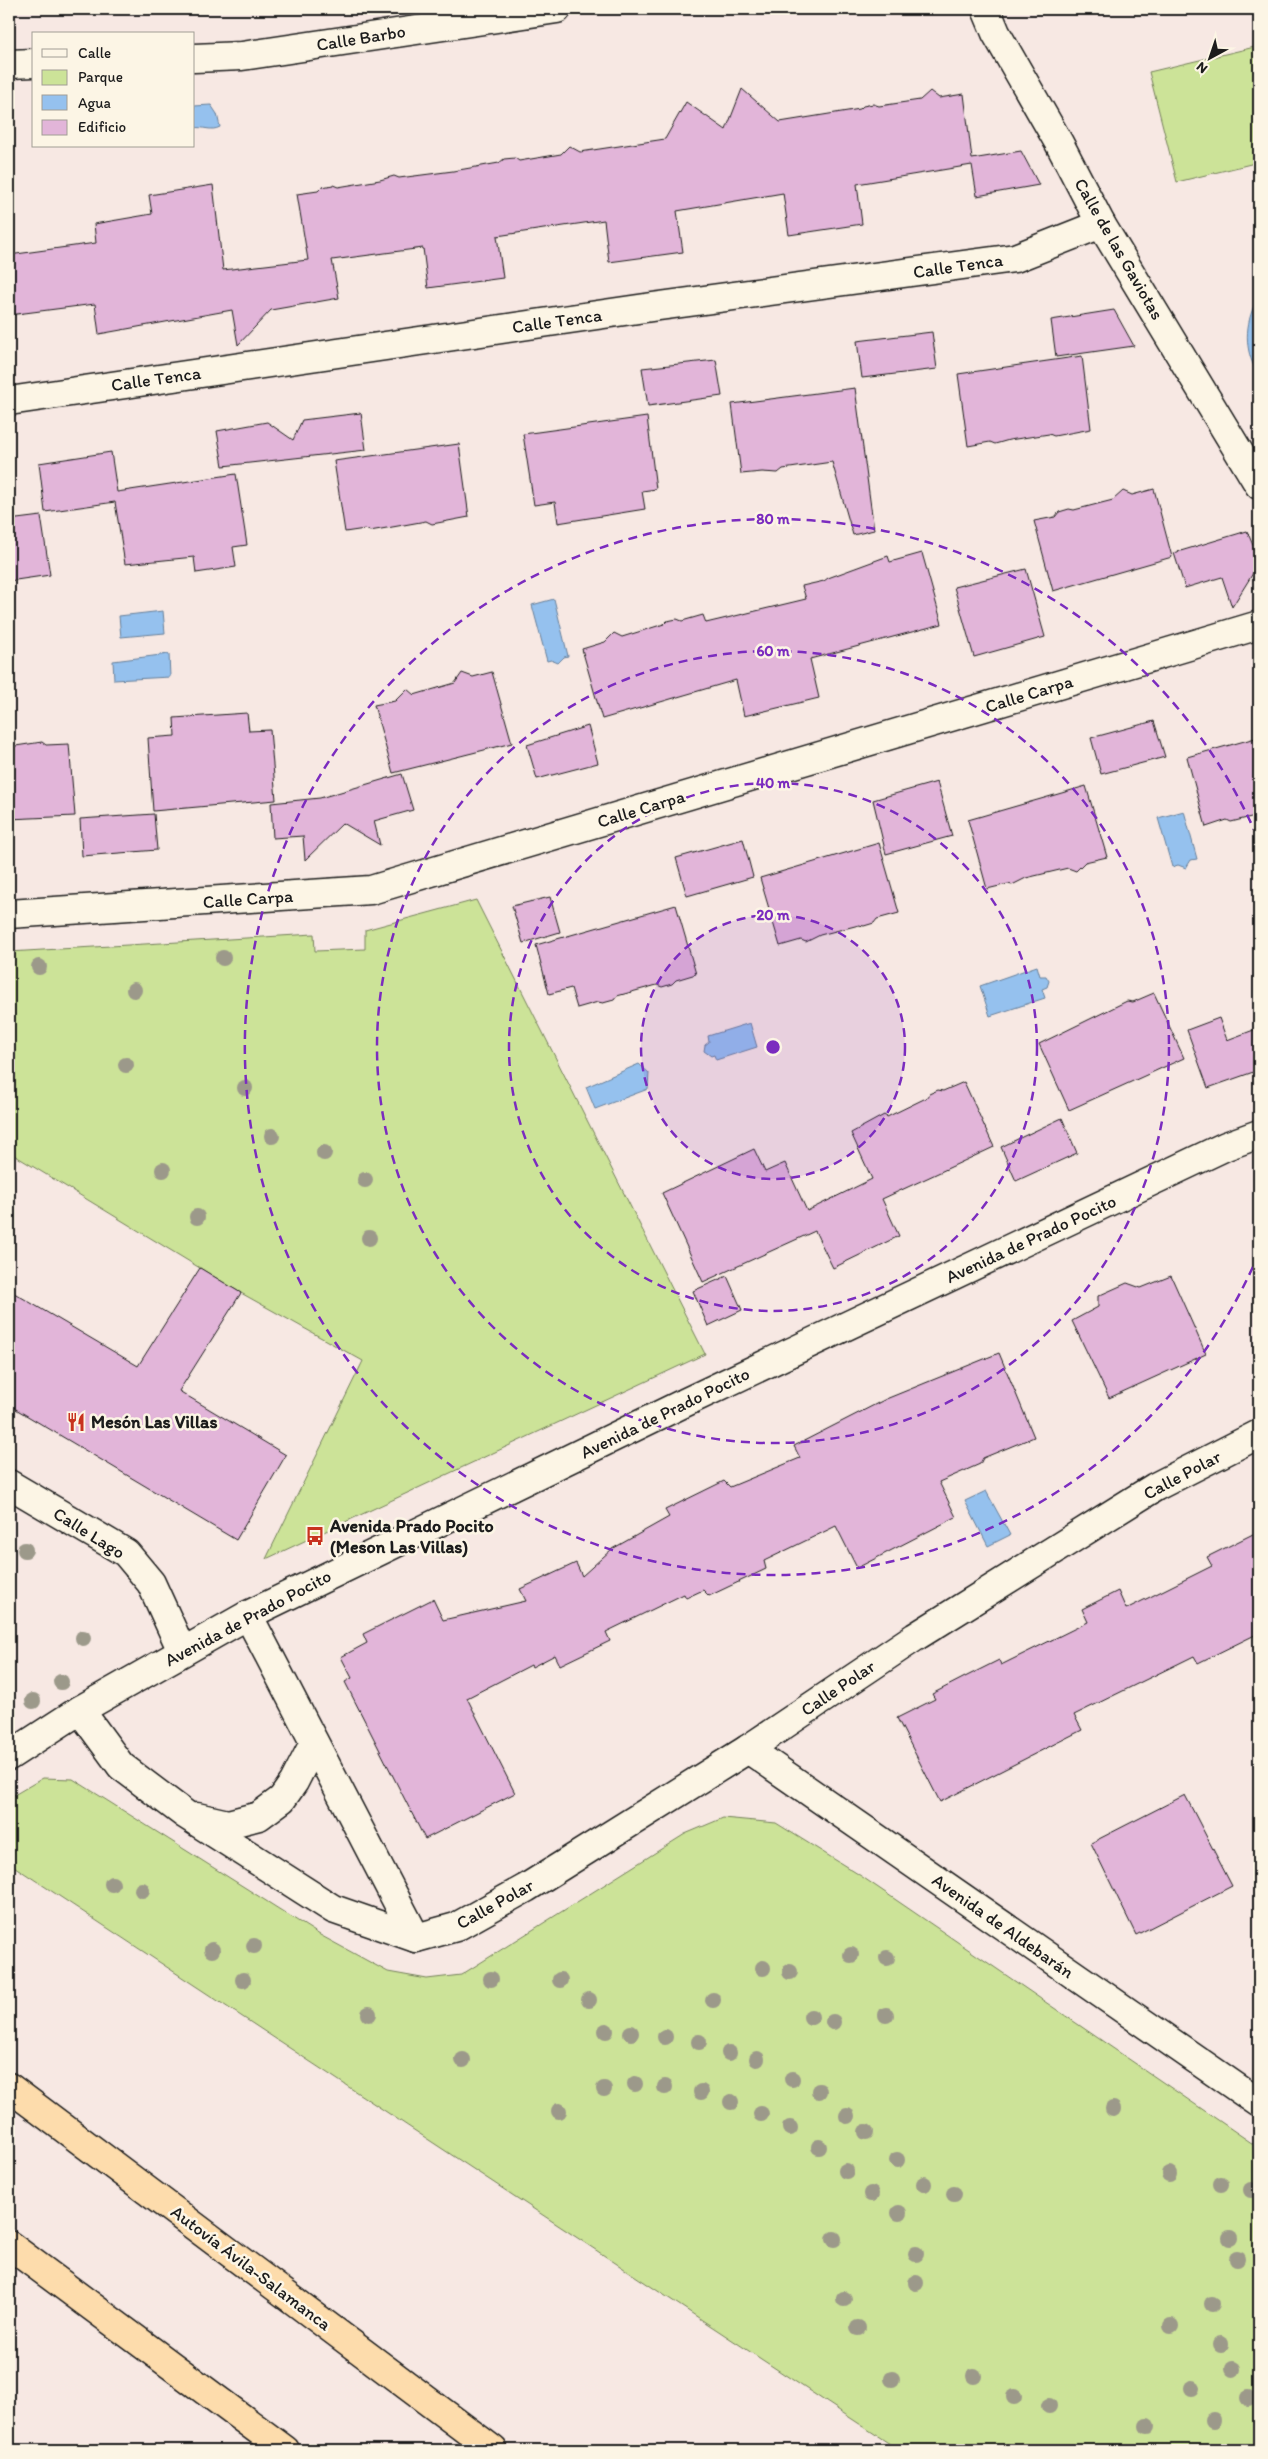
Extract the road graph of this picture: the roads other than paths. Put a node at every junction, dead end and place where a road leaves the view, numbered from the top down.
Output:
1 (557, 9) edge
2 (986, 9) edge
3 (195, 58) edge
4 (32, 63) edge
5 (9, 64) edge
6 (1101, 224) junction
7 (9, 401) edge
8 (1259, 485) edge
9 (1259, 626) edge
10 (9, 914) edge
11 (1259, 1134) edge
12 (1259, 1434) edge
13 (9, 1484) edge
14 (248, 1615) junction
15 (182, 1651) junction
16 (80, 1710) junction
17 (314, 1743) junction
18 (748, 1749) junction
19 (9, 1756) edge
20 (186, 1814) junction
21 (416, 1938) junction
22 (9, 2087) edge
23 (1259, 2103) edge
24 (9, 2244) edge
25 (285, 2450) edge
26 (493, 2450) edge

1 - 3 street, Calle Barbo
2 - 6 street, Calle de las Gaviotas
4 - 5 street
6 - 7 street, Calle Tenca
6 - 8 street, Calle de las Gaviotas
9 - 10 street, Calle Carpa
11 - 14 street, Avenida de Prado Pocito
12 - 18 street, Calle Polar
13 - 15 street, Calle Lago
14 - 15 street, Avenida de Prado Pocito
14 - 17 street
15 - 16 street, Avenida de Prado Pocito
16 - 19 street, Avenida de Prado Pocito
16 - 20 street
17 - 20 street
17 - 21 street
18 - 21 street, Calle Polar
18 - 23 street, Avenida de Aldebarán
20 - 21 street
22 - 26 highway, Autovía Ávila-Salamanca
24 - 25 highway

